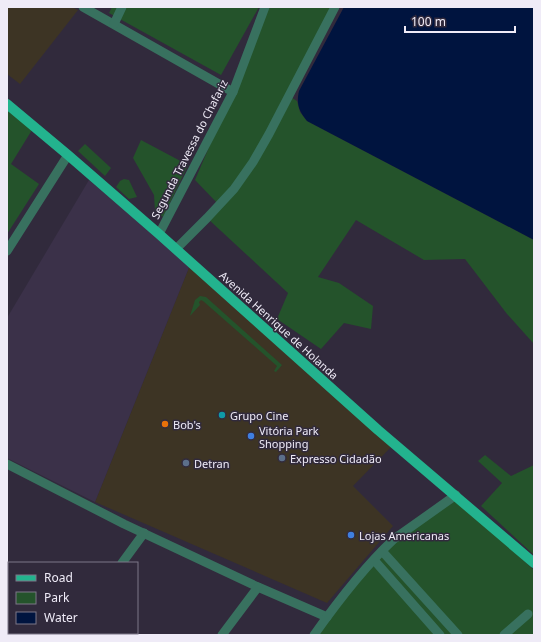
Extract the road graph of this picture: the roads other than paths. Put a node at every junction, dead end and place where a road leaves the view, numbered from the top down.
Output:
1 (83, 7) edge
2 (122, 7) edge
3 (265, 7) edge
4 (335, 7) edge
5 (114, 24) junction
6 (234, 92) junction
7 (7, 104) edge
8 (68, 155) junction
9 (159, 234) junction
10 (176, 249) junction
11 (7, 251) edge
12 (7, 464) edge
13 (456, 495) junction
14 (144, 533) junction
15 (382, 551) junction
16 (374, 560) junction
17 (123, 562) edge
18 (534, 563) edge
19 (258, 587) junction
20 (433, 607) junction
21 (528, 614) dead end
22 (327, 616) junction
23 (424, 617) junction
24 (222, 635) edge
25 (314, 635) edge
26 (440, 635) edge
27 (458, 635) edge
28 (504, 635) edge

1 - 5 street
2 - 5 street
3 - 6 street, Segunda Travessa do Chafariz
4 - 10 street
5 - 6 street
6 - 9 street, Segunda Travessa do Chafariz
7 - 8 main road, Avenida Henrique de Holanda
8 - 9 main road, Avenida Henrique de Holanda
8 - 11 street
9 - 10 main road, Avenida Henrique de Holanda
10 - 13 main road, Avenida Henrique de Holanda
12 - 14 street
13 - 15 street
13 - 18 main road, Avenida Henrique de Holanda
14 - 17 street
14 - 19 street
15 - 16 street
15 - 20 street
16 - 22 street
16 - 23 street
19 - 22 street
19 - 24 street
20 - 23 street
20 - 27 street
21 - 28 street
22 - 25 street
23 - 26 street

